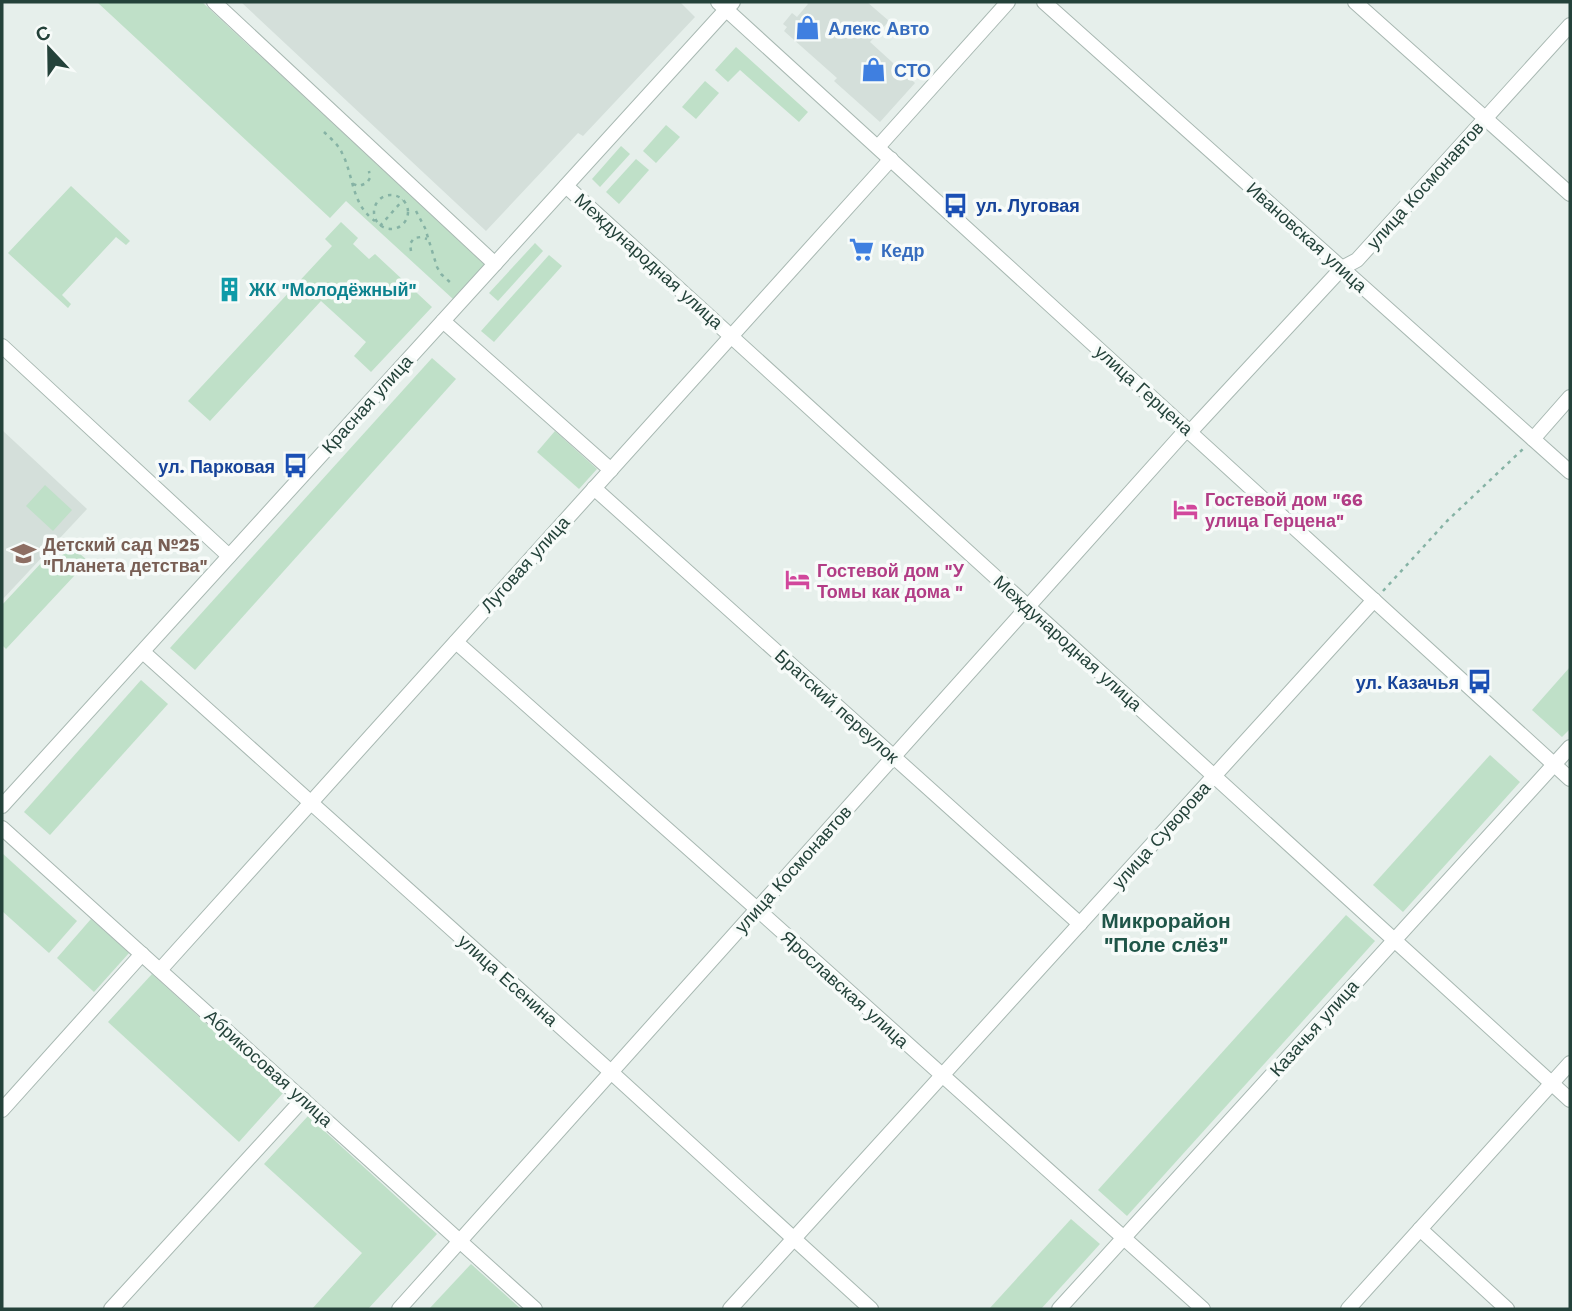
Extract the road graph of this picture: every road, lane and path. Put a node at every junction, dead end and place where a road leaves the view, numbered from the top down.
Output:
1 (214, 2) edge
2 (1009, 2) edge
3 (1044, 2) edge
4 (1355, 2) edge
5 (726, 4) edge
6 (1570, 24) edge
7 (1486, 118) junction
8 (324, 132) dead end
9 (878, 147) junction
10 (891, 159) junction
11 (369, 172) dead end
12 (351, 183) junction
13 (566, 186) junction
14 (1570, 194) edge
15 (403, 200) junction
16 (376, 222) junction
17 (380, 226) junction
18 (429, 239) junction
19 (411, 251) dead end
20 (495, 264) junction
21 (1342, 268) junction
22 (452, 284) dead end
23 (443, 321) junction
24 (732, 337) junction
25 (2, 346) edge
26 (1570, 397) edge
27 (1189, 431) junction
28 (1533, 439) junction
29 (611, 470) junction
30 (1570, 472) edge
31 (594, 488) junction
32 (229, 556) junction
33 (1374, 600) junction
34 (1028, 607) junction
35 (456, 642) junction
36 (143, 652) junction
37 (1570, 747) edge
38 (894, 757) junction
39 (1555, 765) junction
40 (1214, 776) junction
41 (1570, 779) edge
42 (310, 803) junction
43 (2, 806) edge
44 (2, 828) edge
45 (757, 909) junction
46 (1080, 924) junction
47 (1395, 940) junction
48 (142, 954) junction
49 (160, 970) junction
50 (1570, 1063) edge
51 (611, 1072) junction
52 (942, 1076) junction
53 (1551, 1083) junction
54 (303, 1099) junction
55 (1570, 1100) edge
56 (2, 1110) edge
57 (1420, 1229) junction
58 (794, 1238) junction
59 (1123, 1238) junction
60 (460, 1241) junction
61 (111, 1309) edge
62 (399, 1309) edge
63 (536, 1309) edge
64 (730, 1309) edge
65 (872, 1309) edge
66 (1059, 1309) edge
67 (1203, 1309) edge
68 (1348, 1309) edge
69 (1507, 1309) edge

1 - 20 street
2 - 9 street
3 - 21 street, Ивановская улица
4 - 7 street
5 - 9 street, улица Герцена
5 - 13 street, Красная улица
6 - 7 street, улица Космонавтов
7 - 14 street
7 - 21 street, улица Космонавтов
8 - 12 path
9 - 10 street, улица Герцена
10 - 24 street, Луговая улица
10 - 27 street, улица Герцена
11 - 12 path
12 - 16 path
13 - 20 street, Красная улица
13 - 24 street, Международная улица
15 - 16 path
15 - 17 path
15 - 17 path
15 - 18 path
16 - 17 path
18 - 19 path
18 - 22 path
20 - 23 street, Красная улица
21 - 27 street, улица Космонавтов
21 - 28 street, Ивановская улица
23 - 29 street
23 - 32 street, Красная улица
24 - 29 street, Луговая улица
24 - 34 street, Международная улица
25 - 32 street
26 - 28 street
27 - 33 street, улица Герцена
27 - 34 street, улица Космонавтов
28 - 30 street, Ивановская улица
28 - 33 path
29 - 31 street, Луговая улица
31 - 35 street, Луговая улица
31 - 38 street, Братский переулок
32 - 36 street, Красная улица
33 - 39 street, улица Герцена
33 - 40 street, улица Суворова
34 - 38 street, улица Космонавтов
34 - 40 street, Международная улица
35 - 42 street, Луговая улица
35 - 45 street, Ярославская улица
36 - 42 street, улица Есенина
36 - 43 street, Красная улица
37 - 39 street, Казачья улица
38 - 45 street, улица Космонавтов
38 - 46 street, Братский переулок
39 - 41 street, улица Герцена
39 - 47 street, Казачья улица
40 - 46 street, улица Суворова
40 - 47 street, Международная улица
42 - 49 street, Луговая улица
42 - 51 street, улица Есенина
44 - 48 street, Абрикосовая улица
45 - 51 street, улица Космонавтов
45 - 52 street, Ярославская улица
46 - 52 street, улица Суворова
47 - 53 street, Международная улица
47 - 59 street, Казачья улица
48 - 49 street, Абрикосовая улица
48 - 56 street
49 - 54 street, Абрикосовая улица
50 - 53 street
51 - 58 street, улица Есенина
51 - 60 street, улица Космонавтов
52 - 58 street, улица Суворова
52 - 59 street, Ярославская улица
53 - 55 street, Международная улица
53 - 57 street
54 - 60 street, Абрикосовая улица
54 - 61 street
57 - 68 street
57 - 69 street
58 - 64 street, улица Суворова
58 - 65 street, улица Есенина
59 - 66 street, Казачья улица
59 - 67 street, Ярославская улица
60 - 62 street, улица Космонавтов
60 - 63 street, Абрикосовая улица

